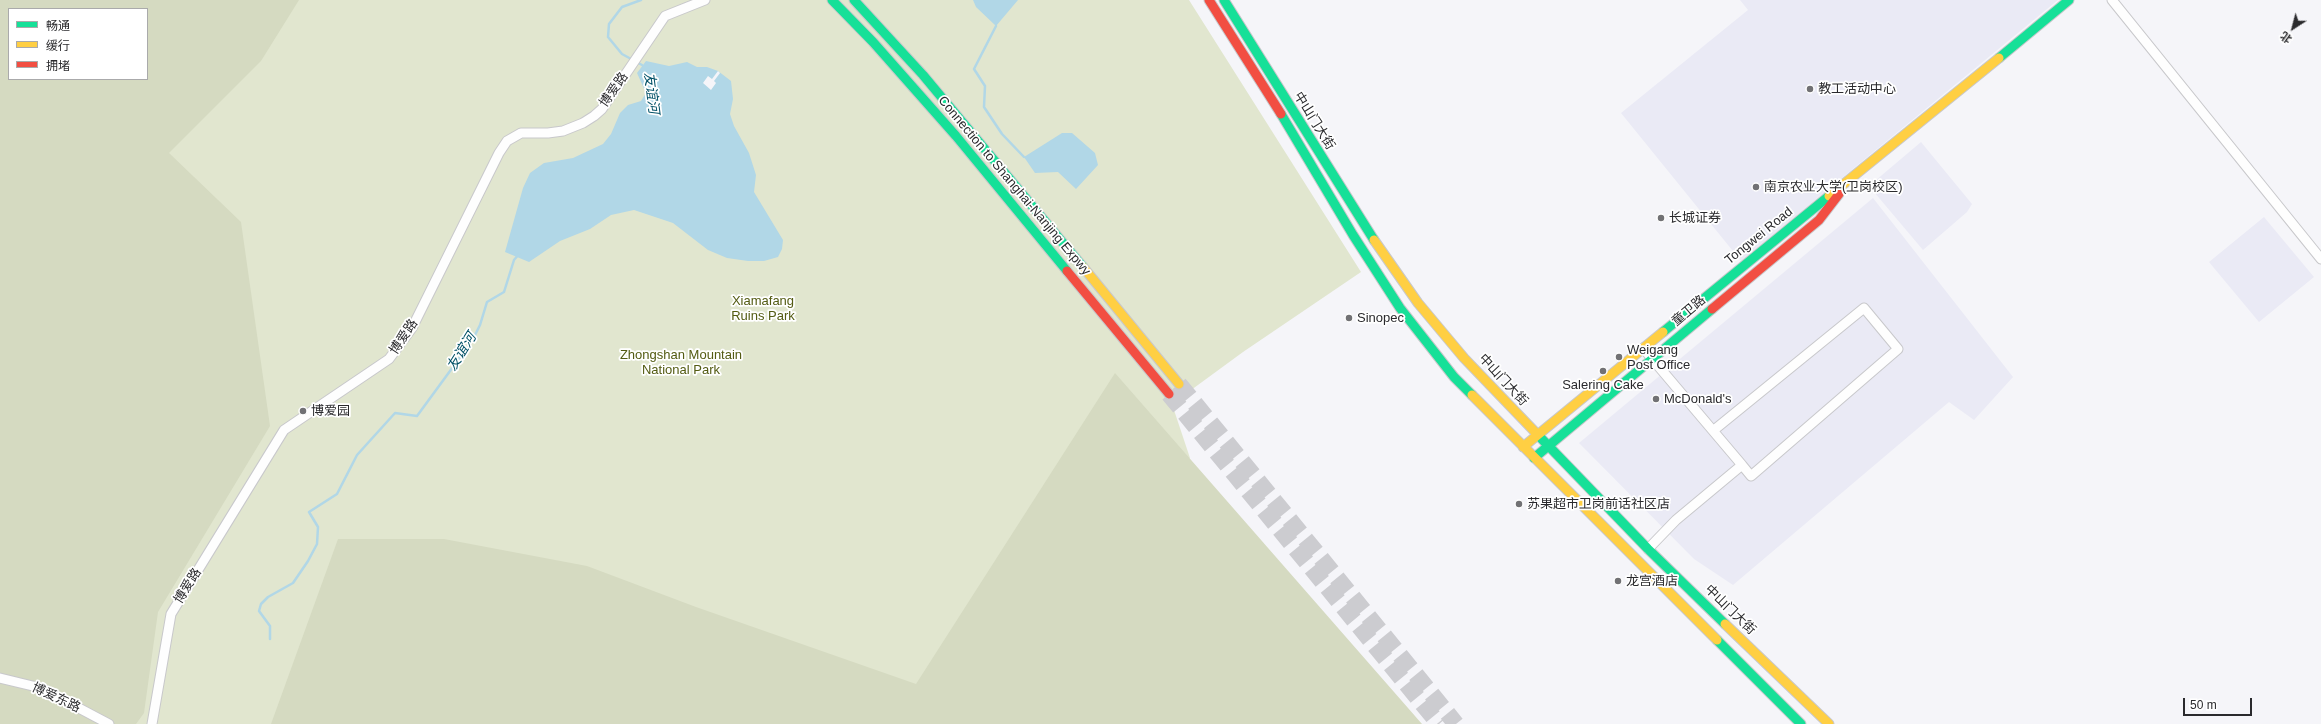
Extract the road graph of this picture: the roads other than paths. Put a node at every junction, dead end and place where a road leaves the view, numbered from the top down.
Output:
1 (705, 0) edge
2 (832, 0) edge
3 (854, 0) edge
4 (1209, 0) edge
5 (1224, 0) edge
6 (2069, 0) edge
7 (2112, 0) edge
8 (1852, 176) junction
9 (2321, 259) edge
10 (1643, 348) junction
11 (1652, 358) junction
12 (1178, 384) tunnel mouth
13 (1169, 394) tunnel mouth
14 (1714, 430) junction
15 (1536, 435) junction
16 (1548, 446) junction
17 (1523, 447) junction
18 (1534, 458) junction
19 (1742, 465) junction
20 (1648, 549) junction
21 (0, 678) edge
22 (109, 724) edge
23 (152, 724) edge
24 (1801, 724) edge
25 (1829, 724) edge

1 - 23 street, 博爱路
2 - 13 main road, Connection to Shanghai-Nanjing Expwy
3 - 12 main road, Connection to Shanghai-Nanjing Expwy
4 - 17 main road, 中山门大街
5 - 15 main road, 中山门大街
6 - 8 main road, Tongwei Road
7 - 9 street
8 - 10 main road, Tongwei Road
8 - 11 main road, 童卫路
10 - 11 street
10 - 15 main road, Tongwei Road
11 - 14 street
11 - 16 main road, 童卫路
14 - 19 street
14 - 19 street
15 - 16 main road, 中山门大街
15 - 17 main road, Tongwei Road
16 - 18 main road, 童卫路
16 - 20 main road, 中山门大街
17 - 18 main road, 中山门大街
18 - 24 main road, 中山门大街
19 - 20 street
20 - 25 main road, 中山门大街
21 - 22 street, 博爱东路

